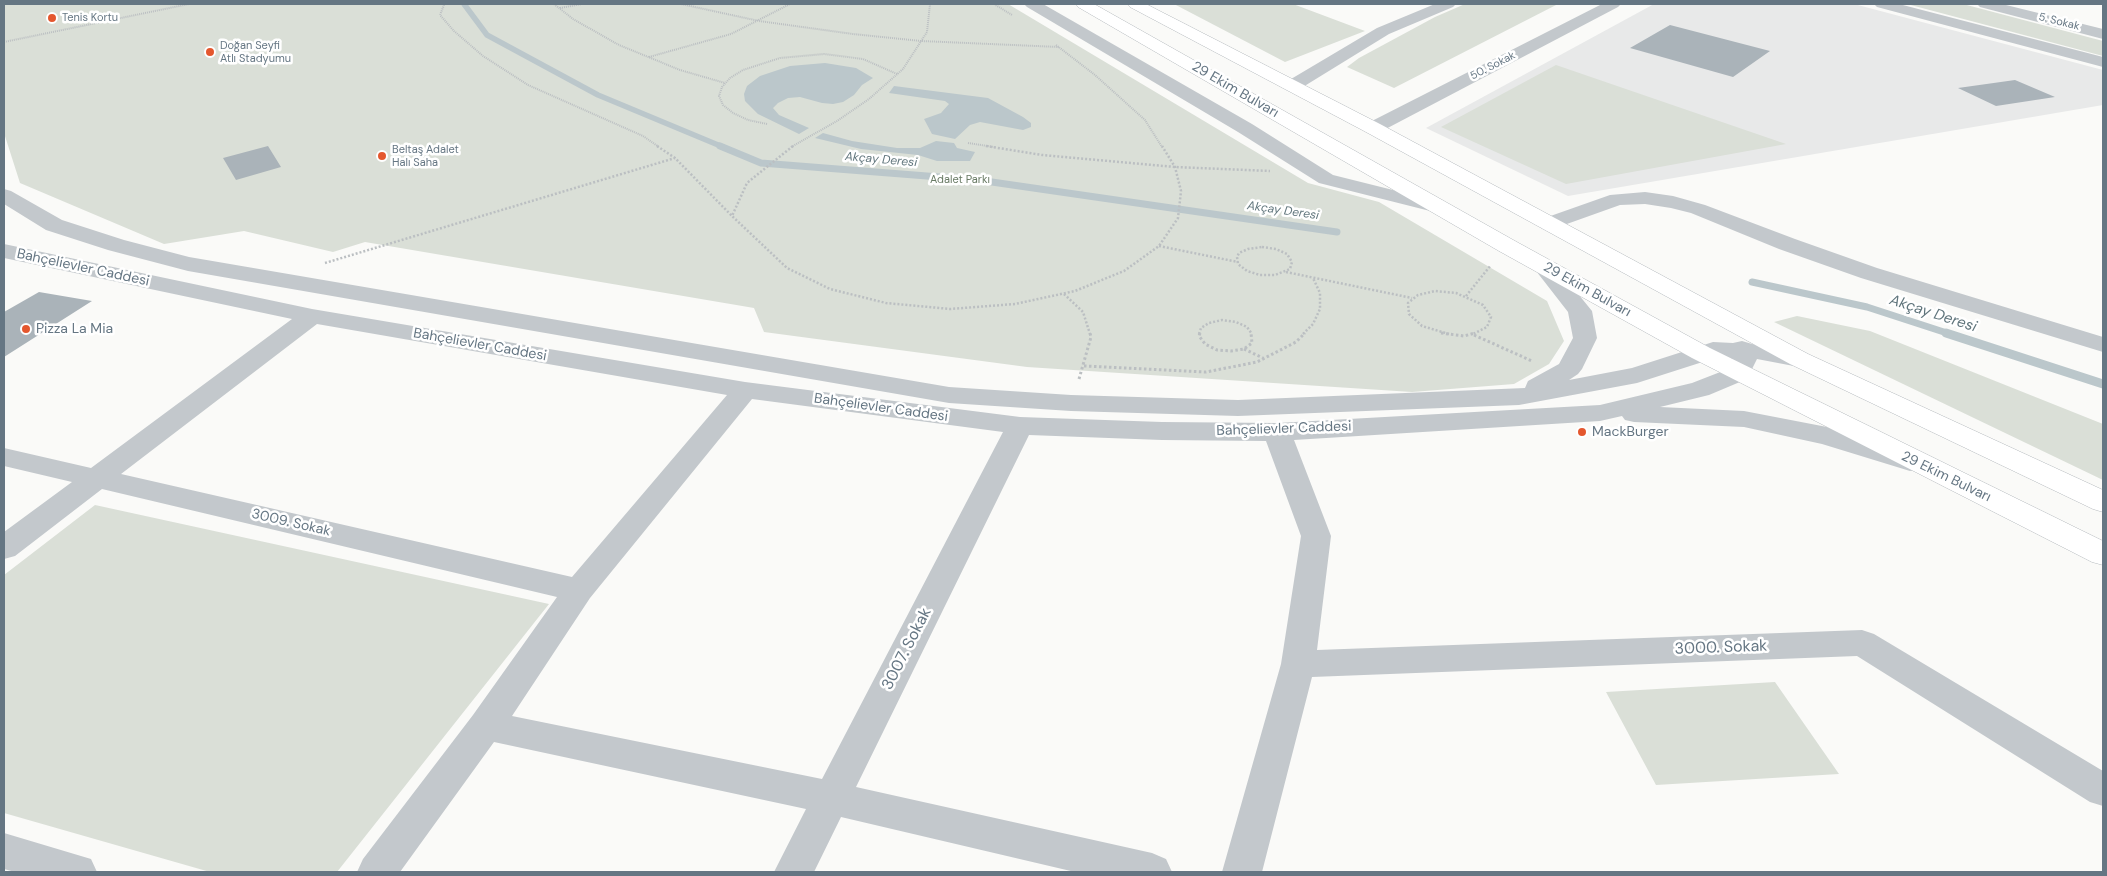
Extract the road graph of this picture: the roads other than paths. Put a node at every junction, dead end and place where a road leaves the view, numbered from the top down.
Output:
1 (1032, 4) edge
2 (1083, 4) edge
3 (1136, 4) edge
4 (1613, 4) edge
5 (1882, 4) edge
6 (1985, 4) edge
7 (1435, 5) edge
8 (2095, 27) edge
9 (2103, 62) edge
10 (1292, 86) junction
11 (1373, 128) junction
12 (4, 195) edge
13 (1438, 206) junction
14 (1550, 224) junction
15 (4, 251) edge
16 (1544, 267) junction
17 (312, 316) junction
18 (1719, 316) junction
19 (2103, 345) edge
20 (1700, 354) junction
21 (1799, 359) junction
22 (1740, 362) junction
23 (745, 390) junction
24 (1519, 397) junction
25 (1600, 412) junction
26 (1020, 426) junction
27 (1277, 432) junction
28 (4, 457) edge
29 (1926, 467) junction
30 (99, 478) junction
31 (2103, 502) edge
32 (4, 548) edge
33 (2103, 554) edge
34 (578, 590) junction
35 (1298, 664) junction
36 (486, 725) junction
37 (2103, 790) edge
38 (831, 798) junction
39 (4, 851) edge
40 (77, 872) edge
41 (376, 872) edge
42 (794, 872) edge
43 (1152, 872) edge
44 (1242, 872) edge

1 - 13 street
2 - 13 main road, 29 Ekim Bulvarı
3 - 10 main road, 29 Ekim Bulvarı
4 - 11 street, 50. Sokak
5 - 9 street
6 - 8 street, 5. Sokak
7 - 10 street
10 - 11 main road, 29 Ekim Bulvarı
11 - 14 main road, 29 Ekim Bulvarı
12 - 24 street, Bahçelievler Caddesi
13 - 16 main road, 29 Ekim Bulvarı
14 - 18 main road, 29 Ekim Bulvarı
14 - 19 street
15 - 17 street, Bahçelievler Caddesi
16 - 20 main road, 29 Ekim Bulvarı
16 - 24 street
17 - 23 street, Bahçelievler Caddesi
17 - 30 street
18 - 21 main road, 29 Ekim Bulvarı
18 - 22 street
20 - 22 street, Bahçelievler Caddesi
20 - 24 street, Bahçelievler Caddesi
21 - 22 street, Bahçelievler Caddesi
21 - 31 main road, 29 Ekim Bulvarı
22 - 25 street, Bahçelievler Caddesi
22 - 29 main road, 29 Ekim Bulvarı
23 - 26 street, Bahçelievler Caddesi
23 - 34 street
25 - 27 street, Bahçelievler Caddesi
25 - 29 street
26 - 27 street, Bahçelievler Caddesi
26 - 38 street, 3007. Sokak
27 - 35 street
28 - 30 street, 3009. Sokak
29 - 33 main road, 29 Ekim Bulvarı
30 - 32 street
30 - 34 street, 3009. Sokak
34 - 36 street
35 - 37 street, 3000. Sokak
35 - 44 street
36 - 38 street
36 - 41 street
38 - 42 street, 3007. Sokak
38 - 43 street
39 - 40 street

